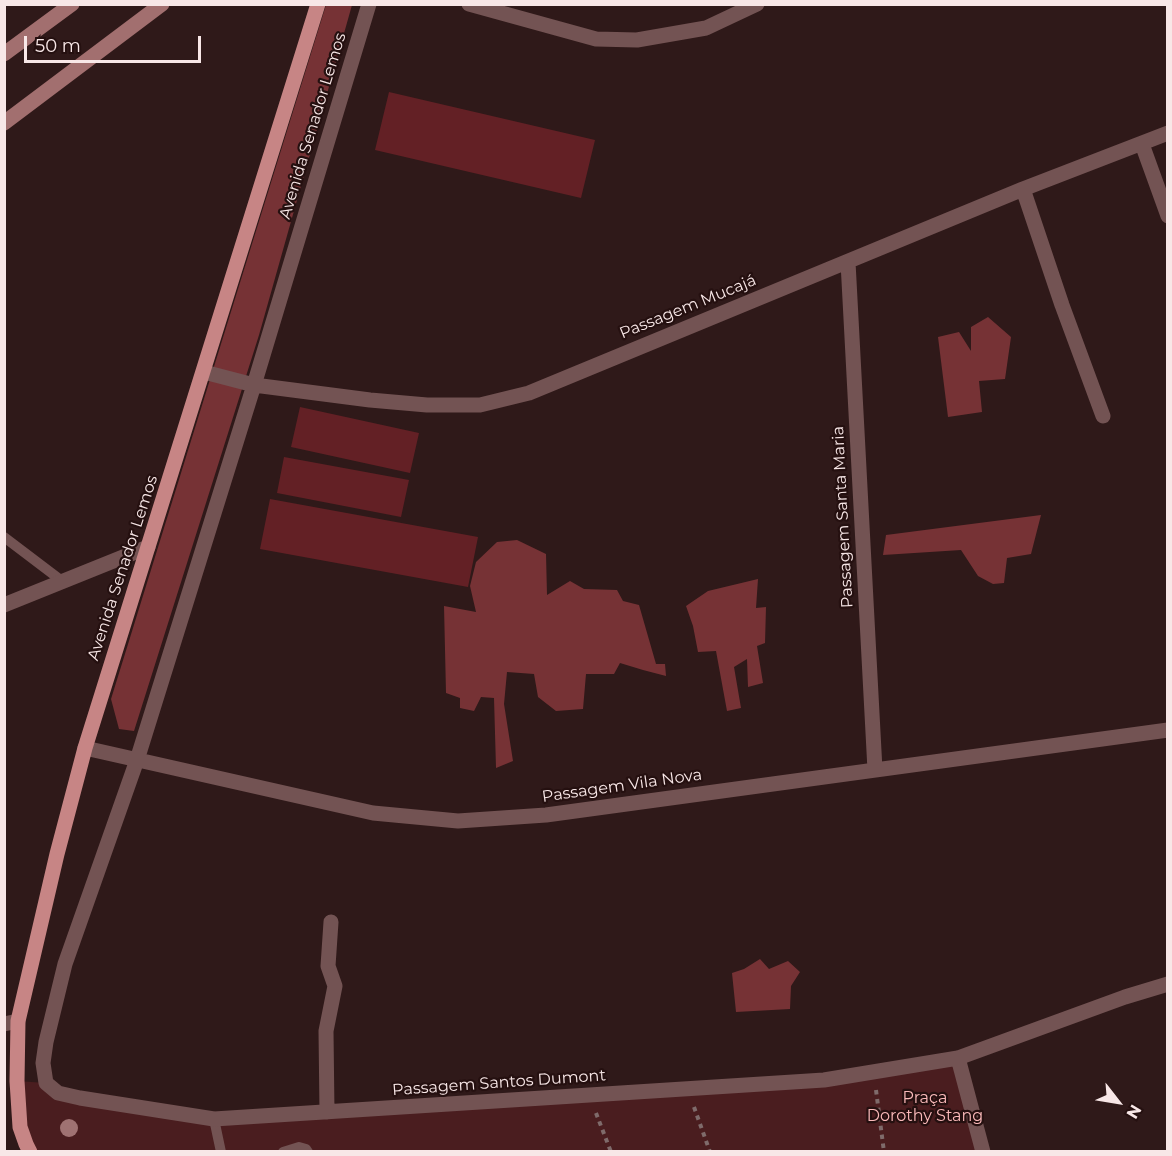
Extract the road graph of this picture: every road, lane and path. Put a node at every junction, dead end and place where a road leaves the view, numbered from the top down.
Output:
1 (72, 4) edge
2 (162, 4) edge
3 (318, 4) edge
4 (369, 4) edge
5 (469, 4) edge
6 (757, 4) edge
7 (4, 54) edge
8 (4, 123) edge
9 (1167, 133) edge
10 (1142, 144) junction
11 (1023, 189) junction
12 (1167, 216) edge
13 (848, 262) junction
14 (204, 372) junction
15 (254, 385) junction
16 (1102, 416) dead end
17 (4, 537) edge
18 (148, 547) junction
19 (62, 581) junction
20 (4, 605) edge
21 (1167, 730) edge
22 (85, 748) junction
23 (137, 760) junction
24 (875, 770) junction
25 (331, 922) dead end
26 (1167, 984) edge
27 (11, 1022) edge
28 (958, 1058) junction
29 (874, 1072) junction
30 (46, 1083) joint
31 (687, 1089) junction
32 (588, 1095) junction
33 (327, 1112) junction
34 (214, 1119) junction
35 (30, 1152) edge
36 (221, 1152) edge
37 (283, 1152) edge
38 (308, 1152) edge
39 (611, 1152) edge
40 (710, 1152) edge
41 (884, 1152) edge
42 (983, 1152) edge

1 - 7 main road
2 - 8 main road
3 - 14 main road, Avenida Senador Lemos
4 - 15 street, Avenida Senador Lemos
5 - 6 street
9 - 10 street, Passagem Mucajá
10 - 11 street, Passagem Mucajá
10 - 12 street
11 - 13 street, Passagem Mucajá
11 - 16 street
13 - 15 street, Passagem Mucajá
13 - 24 street, Passagem Santa Maria
14 - 15 street, Passagem Mucajá
14 - 18 main road, Avenida Senador Lemos
15 - 23 street, Avenida Senador Lemos
17 - 19 lane
18 - 19 street
18 - 22 main road, Avenida Senador Lemos
19 - 20 street
21 - 24 street, Passagem Vila Nova
22 - 23 street, Passagem Vila Nova
22 - 27 main road, Avenida Senador Lemos
23 - 24 street, Passagem Vila Nova
23 - 30 street, Avenida Senador Lemos
25 - 33 street
26 - 28 street, Passagem Santos Dumont
27 - 35 main road, Avenida Senador Lemos
28 - 29 street, Passagem Santos Dumont
28 - 42 street
29 - 31 street, Passagem Santos Dumont
29 - 41 path
30 - 34 street, Passagem Santos Dumont
31 - 32 street, Passagem Santos Dumont
31 - 40 path
32 - 33 street, Passagem Santos Dumont
32 - 39 path
33 - 34 street, Passagem Santos Dumont
34 - 36 lane
37 - 38 lane

